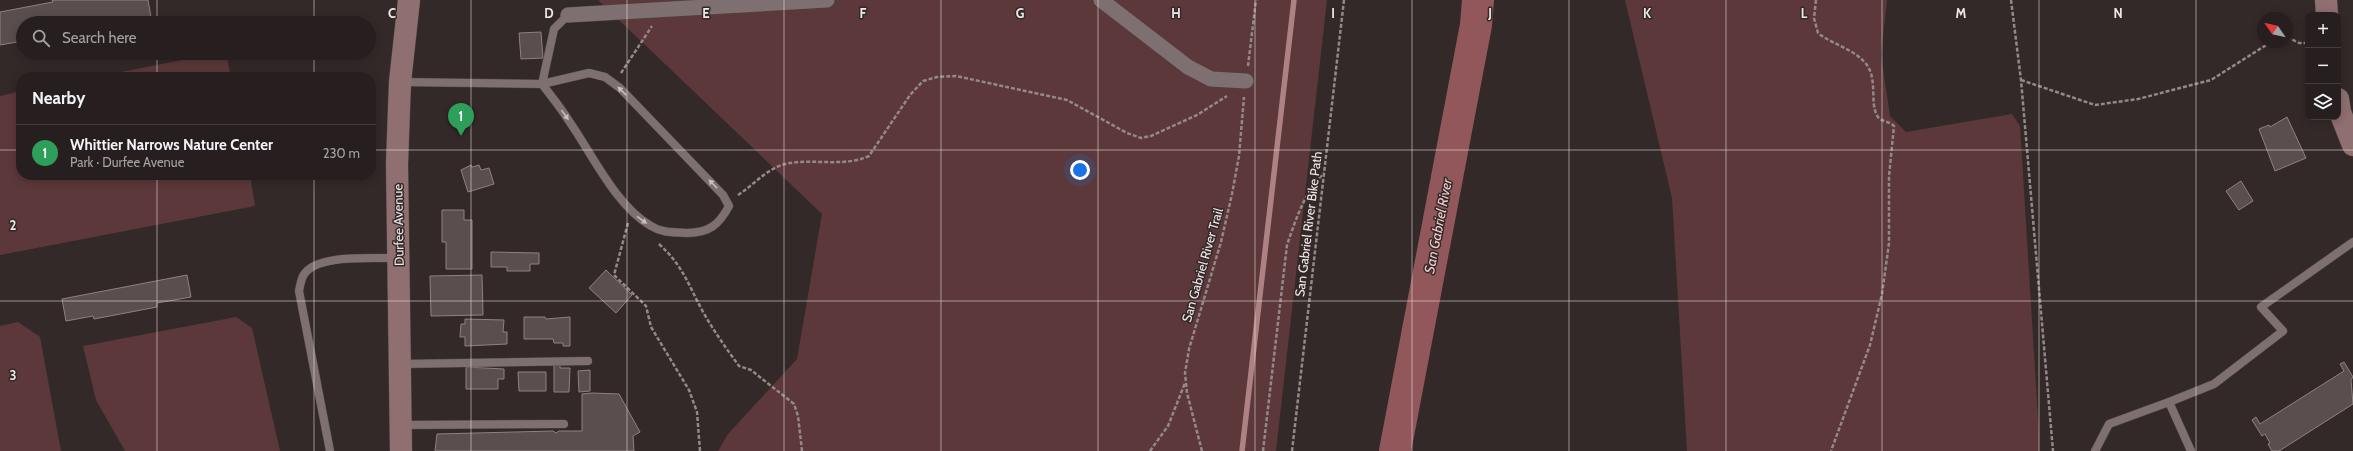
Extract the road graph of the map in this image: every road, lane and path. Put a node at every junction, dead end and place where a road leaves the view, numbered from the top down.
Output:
1 (409, 0) edge
2 (827, 0) edge
3 (1101, 0) edge
4 (1256, 0) edge
5 (1344, 0) edge
6 (1816, 0) edge
7 (2011, 0) edge
8 (2326, 0) edge
9 (664, 10) junction
10 (2327, 12) edge
11 (568, 16) joint
12 (2293, 40) edge
13 (2305, 43) edge
14 (2262, 48) edge
15 (2022, 80) junction
16 (1246, 81) junction
17 (400, 82) junction
18 (613, 83) junction
19 (542, 84) junction
20 (2341, 115) edge
21 (2353, 145) edge
22 (1324, 173) junction
23 (726, 201) junction
24 (634, 226) dead end
25 (2353, 242) edge
26 (658, 243) dead end
27 (399, 258) junction
28 (588, 361) dead end
29 (400, 364) junction
30 (1185, 382) junction
31 (2169, 402) junction
32 (564, 424) dead end
33 (401, 425) junction
34 (330, 451) edge
35 (401, 451) edge
36 (700, 451) edge
37 (802, 451) edge
38 (1150, 451) edge
39 (1202, 451) edge
40 (1263, 451) edge
41 (1292, 451) edge
42 (1831, 451) edge
43 (2053, 451) edge
44 (2095, 451) edge
45 (2191, 451) edge

1 - 17 main road, Durfee Avenue
2 - 9 street
3 - 16 street
4 - 16 path, San Gabriel River Trail
5 - 22 path, San Gabriel River Bike Path
6 - 42 path
7 - 15 path
8 - 10 main road
9 - 11 street
9 - 18 path
11 - 19 lane
12 - 13 path
14 - 15 path
15 - 43 path
16 - 23 path
16 - 30 path, San Gabriel River Trail
17 - 19 lane
17 - 27 main road, Durfee Avenue
18 - 19 lane
23 -> 18 lane
19 -> 23 lane
20 - 21 main road
22 - 40 path
22 - 41 path, San Gabriel River Bike Path
24 - 36 path
25 - 31 lane
26 - 37 path
27 - 29 main road, Durfee Avenue
27 - 34 lane
28 - 29 lane
29 - 33 main road, Durfee Avenue
30 - 38 path
30 - 39 path, San Gabriel River Trail
31 - 44 lane
31 - 45 lane
32 - 33 lane
33 - 35 main road, Durfee Avenue

